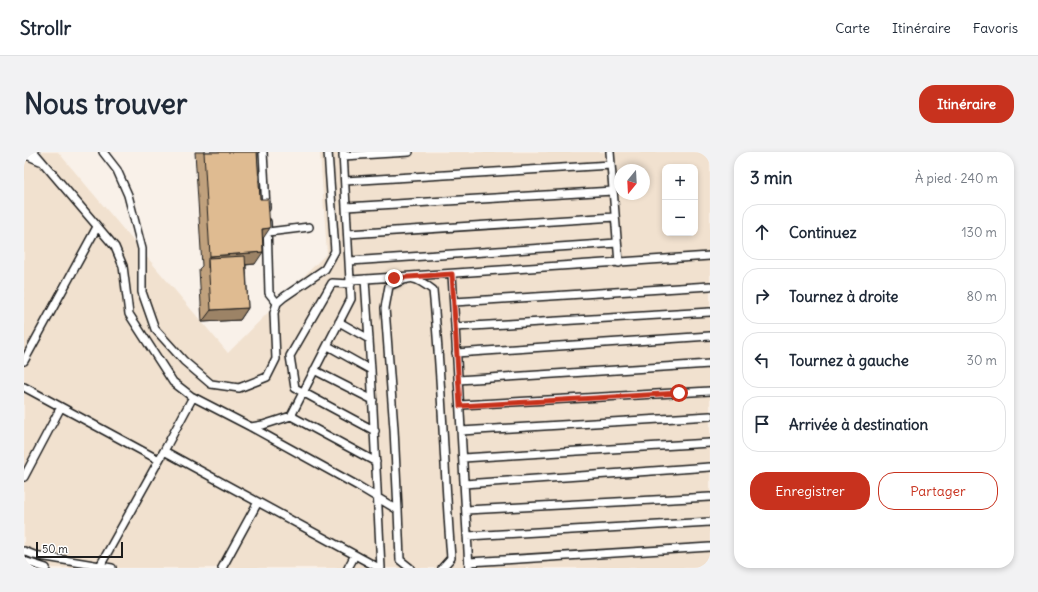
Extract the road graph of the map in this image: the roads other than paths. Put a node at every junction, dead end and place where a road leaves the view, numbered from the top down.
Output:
1 (34, 152) edge
2 (103, 152) edge
3 (264, 152) edge
4 (328, 152) edge
5 (409, 152) edge
6 (610, 152) edge
7 (24, 154) edge
8 (343, 154) edge
9 (42, 162) junction
10 (611, 165) junction
11 (345, 181) junction
12 (613, 191) junction
13 (346, 207) junction
14 (615, 217) junction
15 (98, 227) junction
16 (310, 227) dead end
17 (268, 232) junction
18 (348, 234) junction
19 (617, 243) junction
20 (710, 256) edge
21 (350, 261) junction
22 (618, 263) junction
23 (452, 274) junction
24 (365, 279) junction
25 (351, 282) junction
26 (710, 286) edge
27 (454, 302) junction
28 (277, 303) junction
29 (710, 312) edge
30 (340, 322) junction
31 (455, 327) junction
32 (710, 336) edge
33 (369, 339) junction
34 (328, 346) junction
35 (456, 353) junction
36 (24, 361) edge
37 (710, 364) edge
38 (314, 370) junction
39 (371, 370) junction
40 (458, 380) junction
41 (24, 387) edge
42 (710, 391) edge
43 (302, 393) junction
44 (193, 397) junction
45 (373, 400) junction
46 (460, 406) junction
47 (61, 407) junction
48 (291, 416) junction
49 (710, 416) edge
50 (252, 428) junction
51 (375, 431) junction
52 (461, 431) junction
53 (710, 443) edge
54 (164, 452) junction
55 (462, 458) junction
56 (159, 460) junction
57 (376, 462) junction
58 (710, 467) edge
59 (24, 476) edge
60 (464, 484) junction
61 (710, 496) edge
62 (379, 497) junction
63 (258, 502) junction
64 (398, 510) junction
65 (466, 510) junction
66 (710, 522) edge
67 (467, 536) junction
68 (710, 547) edge
69 (24, 551) edge
70 (355, 555) junction
71 (24, 562) edge
72 (469, 565) edge
73 (100, 566) junction
74 (46, 568) edge
75 (112, 568) edge
76 (222, 568) edge
77 (348, 568) edge
78 (380, 568) edge
79 (410, 568) edge
80 (442, 568) edge

1 - 9 lane
2 - 28 lane
3 - 17 lane
4 - 28 lane
5 - 8 lane
6 - 10 lane
7 - 9 lane
8 - 11 lane
9 - 15 lane
10 - 11 lane
10 - 12 lane
11 - 13 lane
12 - 13 lane
12 - 14 lane
13 - 18 lane
14 - 18 lane
14 - 19 lane
15 - 36 lane
15 - 44 lane
16 - 17 lane
17 - 28 lane
18 - 21 lane
19 - 21 lane
19 - 22 lane
20 - 22 lane
21 - 25 lane
22 - 23 lane
23 - 24 lane
23 - 27 lane
24 - 25 lane
24 - 33 lane
25 - 30 lane
25 - 43 lane
26 - 27 lane
27 - 31 lane
29 - 31 lane
30 - 33 lane
30 - 34 lane
31 - 35 lane
32 - 35 lane
33 - 39 lane
34 - 38 lane
34 - 39 lane
35 - 40 lane
37 - 40 lane
38 - 43 lane
38 - 45 lane
39 - 45 lane
40 - 46 lane
41 - 47 lane
42 - 46 lane
43 - 48 lane
43 - 51 lane
44 - 50 lane
44 - 54 lane
45 - 51 lane
46 - 52 lane
47 - 56 lane
47 - 59 lane
48 - 50 lane
48 - 57 lane
49 - 52 lane
50 - 62 lane
51 - 57 lane
52 - 55 lane
53 - 55 lane
54 - 56 lane
54 - 63 lane
55 - 60 lane
56 - 73 lane
57 - 62 lane
58 - 60 lane
60 - 65 lane
61 - 65 lane
62 - 64 lane
62 - 78 lane
63 - 70 lane
63 - 76 lane
64 - 79 lane
64 - 80 lane
65 - 67 lane
66 - 67 lane
67 - 72 lane
68 - 72 lane
69 - 73 lane
70 - 77 lane
70 - 78 lane
71 - 74 lane
73 - 75 lane

